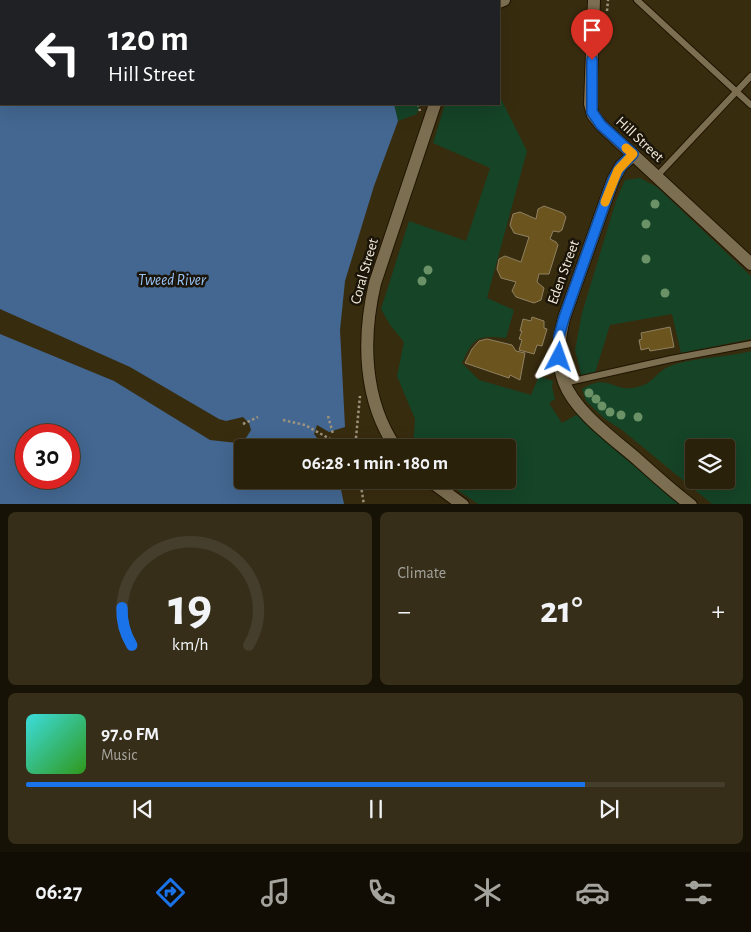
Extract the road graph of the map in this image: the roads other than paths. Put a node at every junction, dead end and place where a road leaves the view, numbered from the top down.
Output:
1 (594, 0) edge
2 (637, 0) edge
3 (751, 76) edge
4 (737, 92) junction
5 (435, 105) edge
6 (751, 105) edge
7 (633, 154) junction
8 (657, 176) junction
9 (751, 264) edge
10 (751, 344) edge
11 (564, 383) junction
12 (391, 439) edge
13 (442, 489) edge
14 (463, 504) edge
15 (691, 504) edge

1 - 7 street, Hill Street
2 - 4 lane
3 - 4 lane
4 - 6 lane
4 - 8 lane
5 - 12 street, Coral Street
7 - 8 street, Hill Street
7 - 11 street, Eden Street
8 - 9 street, Hill Street
10 - 11 lane
11 - 15 street, Eden Street
13 - 14 street

